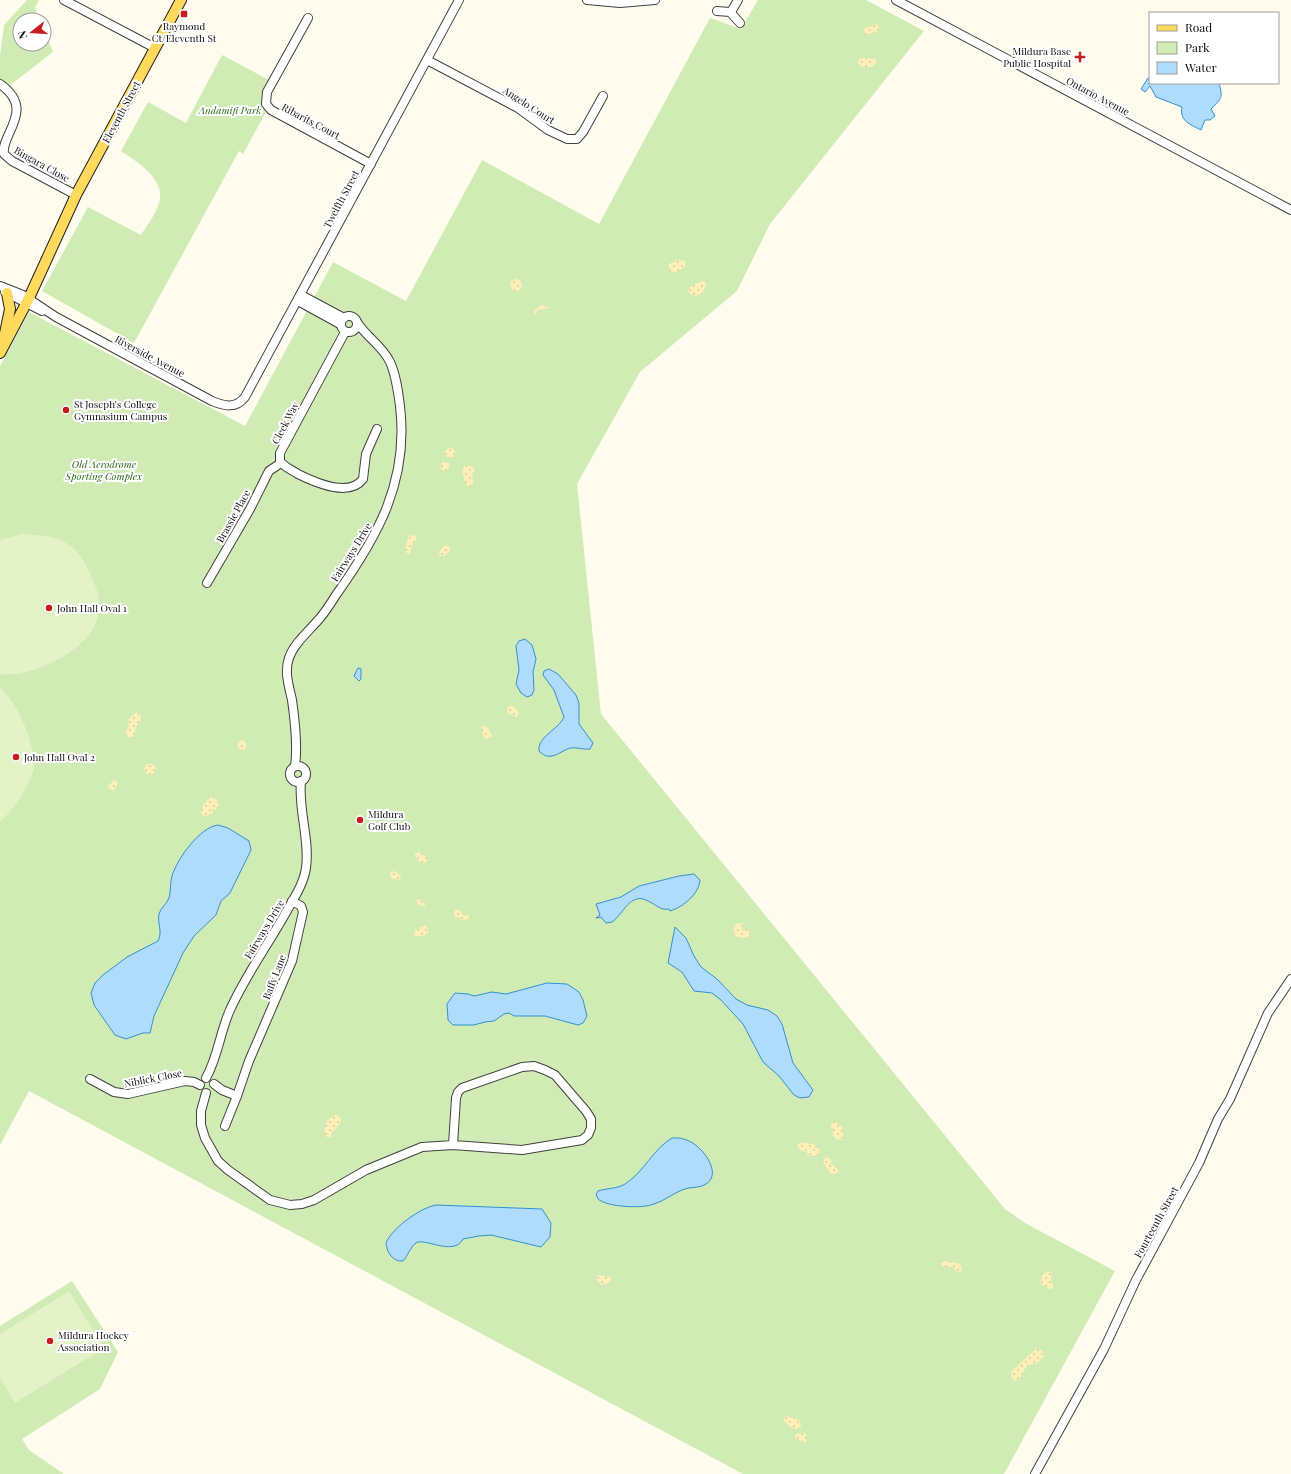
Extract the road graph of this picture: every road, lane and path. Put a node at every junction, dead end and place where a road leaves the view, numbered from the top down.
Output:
1 (64, 0) edge
2 (181, 0) edge
3 (459, 0) edge
4 (587, 0) edge
5 (655, 0) edge
6 (738, 0) edge
7 (896, 0) edge
8 (605, 2) edge
9 (717, 11) dead end
10 (731, 12) junction
11 (308, 18) dead end
12 (740, 23) dead end
13 (155, 48) junction
14 (427, 60) junction
15 (0, 84) edge
16 (603, 96) dead end
17 (371, 164) junction
18 (76, 195) junction
19 (1291, 210) edge
20 (2, 289) edge
21 (300, 298) junction
22 (25, 299) junction
23 (342, 321) junction
24 (357, 322) junction
25 (349, 332) junction
26 (364, 333) junction
27 (1, 348) edge
28 (236, 404) joint
29 (377, 430) dead end
30 (281, 463) junction
31 (207, 583) dead end
32 (298, 766) junction
33 (298, 781) junction
34 (292, 901) junction
35 (1291, 979) edge
36 (90, 1079) dead end
37 (210, 1085) junction
38 (237, 1096) junction
39 (225, 1126) dead end
40 (453, 1145) junction
41 (1035, 1474) edge

1 - 13 street
2 - 13 main road, Eleventh Street
3 - 14 street, Twelfth Street
4 - 8 street
5 - 8 street
6 - 10 street
7 - 19 street, Ontario Avenue
9 - 10 street
10 - 12 street
11 - 17 street, Ribarits Court
13 - 18 main road, Eleventh Street
14 - 16 street, Angelo Court
14 - 17 street, Twelfth Street
15 - 18 street, Bingara Close
17 - 21 street, Twelfth Street
18 - 22 main road, Eleventh Street
20 - 22 street, Riverside Avenue
20 - 27 main road
21 - 23 street
21 - 28 street, Twelfth Street
22 - 27 main road, Eleventh Street
22 - 28 street, Riverside Avenue
23 - 24 street
23 - 25 street
24 - 25 street, Cleek Way
24 - 26 street, Fairways Drive
25 - 26 street
25 - 30 street, Cleek Way
26 - 32 street, Fairways Drive
29 - 30 street
30 - 31 street, Brassie Place
32 - 33 street
32 - 33 street
33 - 34 street, Fairways Drive
34 - 37 street, Fairways Drive
34 - 38 street, Baffy Lane
35 - 41 street, Fourteenth Street
36 - 37 street, Niblick Close
37 - 38 street
37 - 40 street, Fairways Drive
38 - 39 street
40 - 40 street, Fairways Drive

